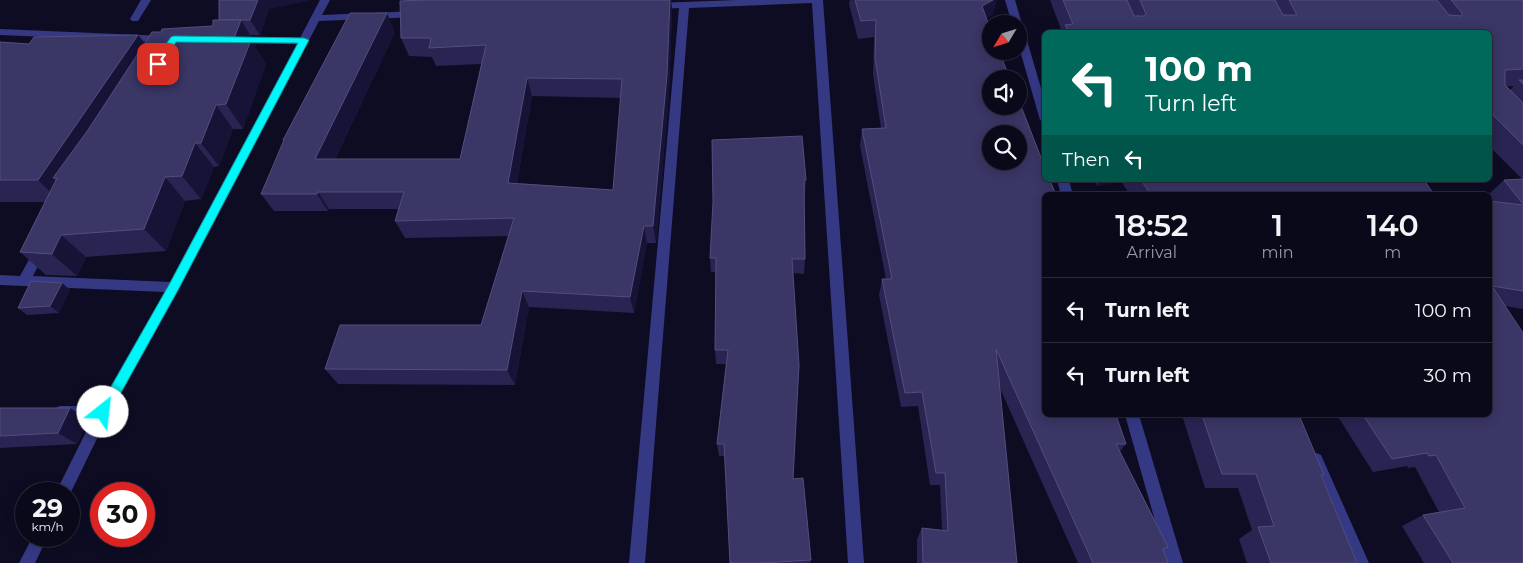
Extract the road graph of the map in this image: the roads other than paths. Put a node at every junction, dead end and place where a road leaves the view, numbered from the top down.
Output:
1 (146, 0) edge
2 (325, 0) edge
3 (818, 0) edge
4 (1010, 0) edge
5 (684, 5) junction
6 (644, 6) edge
7 (426, 14) edge
8 (1014, 15) edge
9 (317, 18) junction
10 (134, 19) dead end
11 (0, 32) edge
12 (230, 40) edge
13 (304, 40) junction
14 (164, 54) edge
15 (1028, 60) edge
16 (1042, 110) edge
17 (47, 237) edge
18 (0, 280) edge
19 (24, 281) junction
20 (174, 287) junction
21 (47, 412) edge
22 (103, 412) junction
23 (1133, 417) edge
24 (1311, 450) edge
25 (68, 482) edge
26 (35, 547) edge
27 (27, 563) edge
28 (637, 563) edge
29 (856, 563) edge
30 (1175, 563) edge
31 (1361, 563) edge

1 - 10 street
2 - 9 street
3 - 5 street
3 - 29 street
4 - 8 street
5 - 6 street
5 - 28 street
7 - 9 street
9 - 13 street
11 - 14 street
12 - 13 street
13 - 20 street
15 - 16 street
17 - 19 street
18 - 19 street
19 - 20 street
20 - 22 street
21 - 22 street
22 - 25 street
23 - 30 street
24 - 31 street
26 - 27 street

